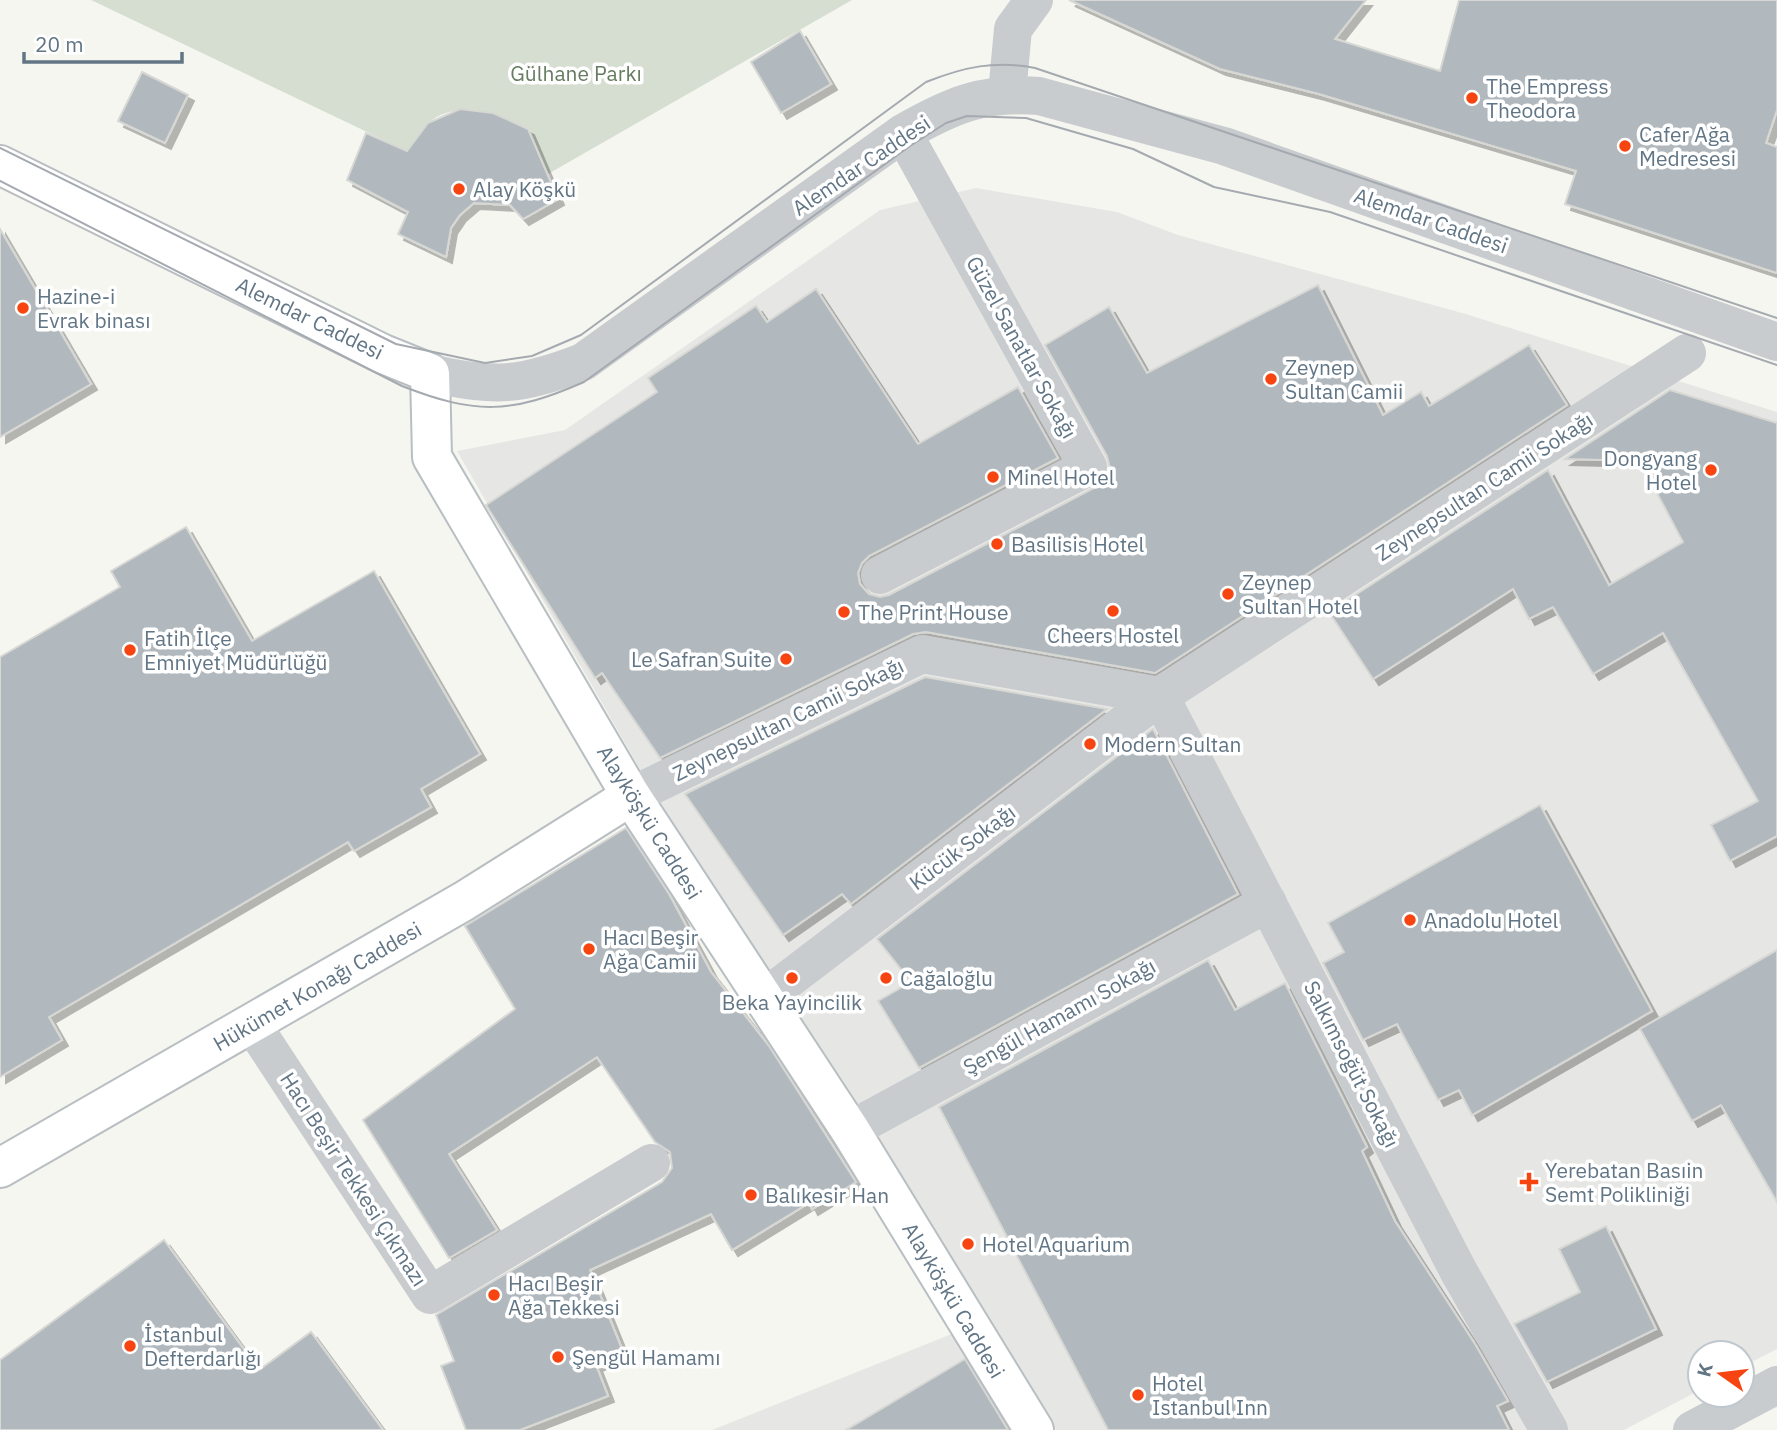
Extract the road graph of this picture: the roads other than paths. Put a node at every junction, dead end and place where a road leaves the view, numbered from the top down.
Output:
1 (1023, 15) edge
2 (1007, 94) junction
3 (903, 133) junction
4 (0, 165) edge
5 (1777, 342) edge
6 (1687, 353) dead end
7 (430, 373) junction
8 (880, 575) dead end
9 (1160, 696) junction
10 (631, 796) junction
11 (1268, 902) junction
12 (764, 998) junction
13 (252, 1024) junction
14 (850, 1130) junction
15 (651, 1163) dead end
16 (0, 1168) edge
17 (1777, 1385) edge
18 (1034, 1430) edge
19 (1549, 1430) edge
20 (1692, 1430) edge

1 - 2 street
2 - 3 street, Alemdar Caddesi
2 - 5 street, Alemdar Caddesi
3 - 7 street, Alemdar Caddesi
3 - 8 street, Güzel Sanatlar Sokağı
4 - 7 main road, Alemdar Caddesi
6 - 9 street, Zeynepsultan Camii Sokağı
7 - 10 main road, Alayköşkü Caddesi
9 - 10 street, Zeynepsultan Camii Sokağı
9 - 11 street, Salkımsoğüt Sokağı
9 - 12 street, Kücük Sokağı
10 - 12 main road, Alayköşkü Caddesi
10 - 13 main road, Hükümet Konağı Caddesi
11 - 14 street, Şengül Hamamı Sokağı
11 - 19 street, Salkımsoğüt Sokağı
12 - 14 main road, Alayköşkü Caddesi
13 - 15 street, Hacı Beşir Tekkesi Çıkmazı
13 - 16 main road, Hükümet Konağı Caddesi
14 - 18 main road, Alayköşkü Caddesi
17 - 20 street

